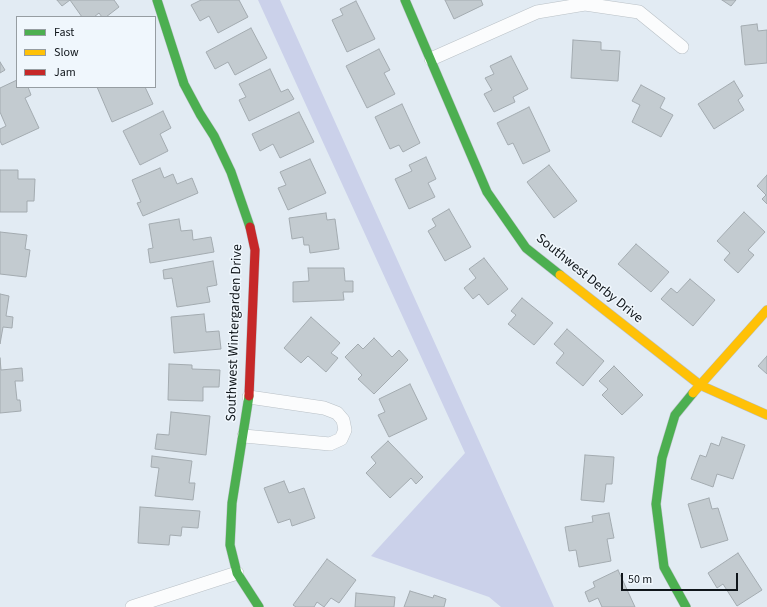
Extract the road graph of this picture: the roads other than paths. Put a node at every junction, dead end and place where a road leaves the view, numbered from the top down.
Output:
1 (157, 0) edge
2 (405, 0) edge
3 (682, 46) dead end
4 (431, 59) junction
5 (767, 310) edge
6 (700, 385) junction
7 (249, 397) junction
8 (767, 415) edge
9 (244, 436) junction
10 (237, 573) junction
11 (132, 607) edge
12 (259, 607) edge
13 (686, 607) edge

1 - 7 street, Southwest Wintergarden Drive
2 - 4 street, Southwest Derby Drive
3 - 4 street
4 - 6 street, Southwest Derby Drive
5 - 6 street
6 - 8 street, Southwest Derby Drive
6 - 13 street
7 - 9 street, Southwest Wintergarden Drive
7 - 9 street
9 - 10 street, Southwest Wintergarden Drive
10 - 11 street
10 - 12 street, Southwest Wintergarden Drive

